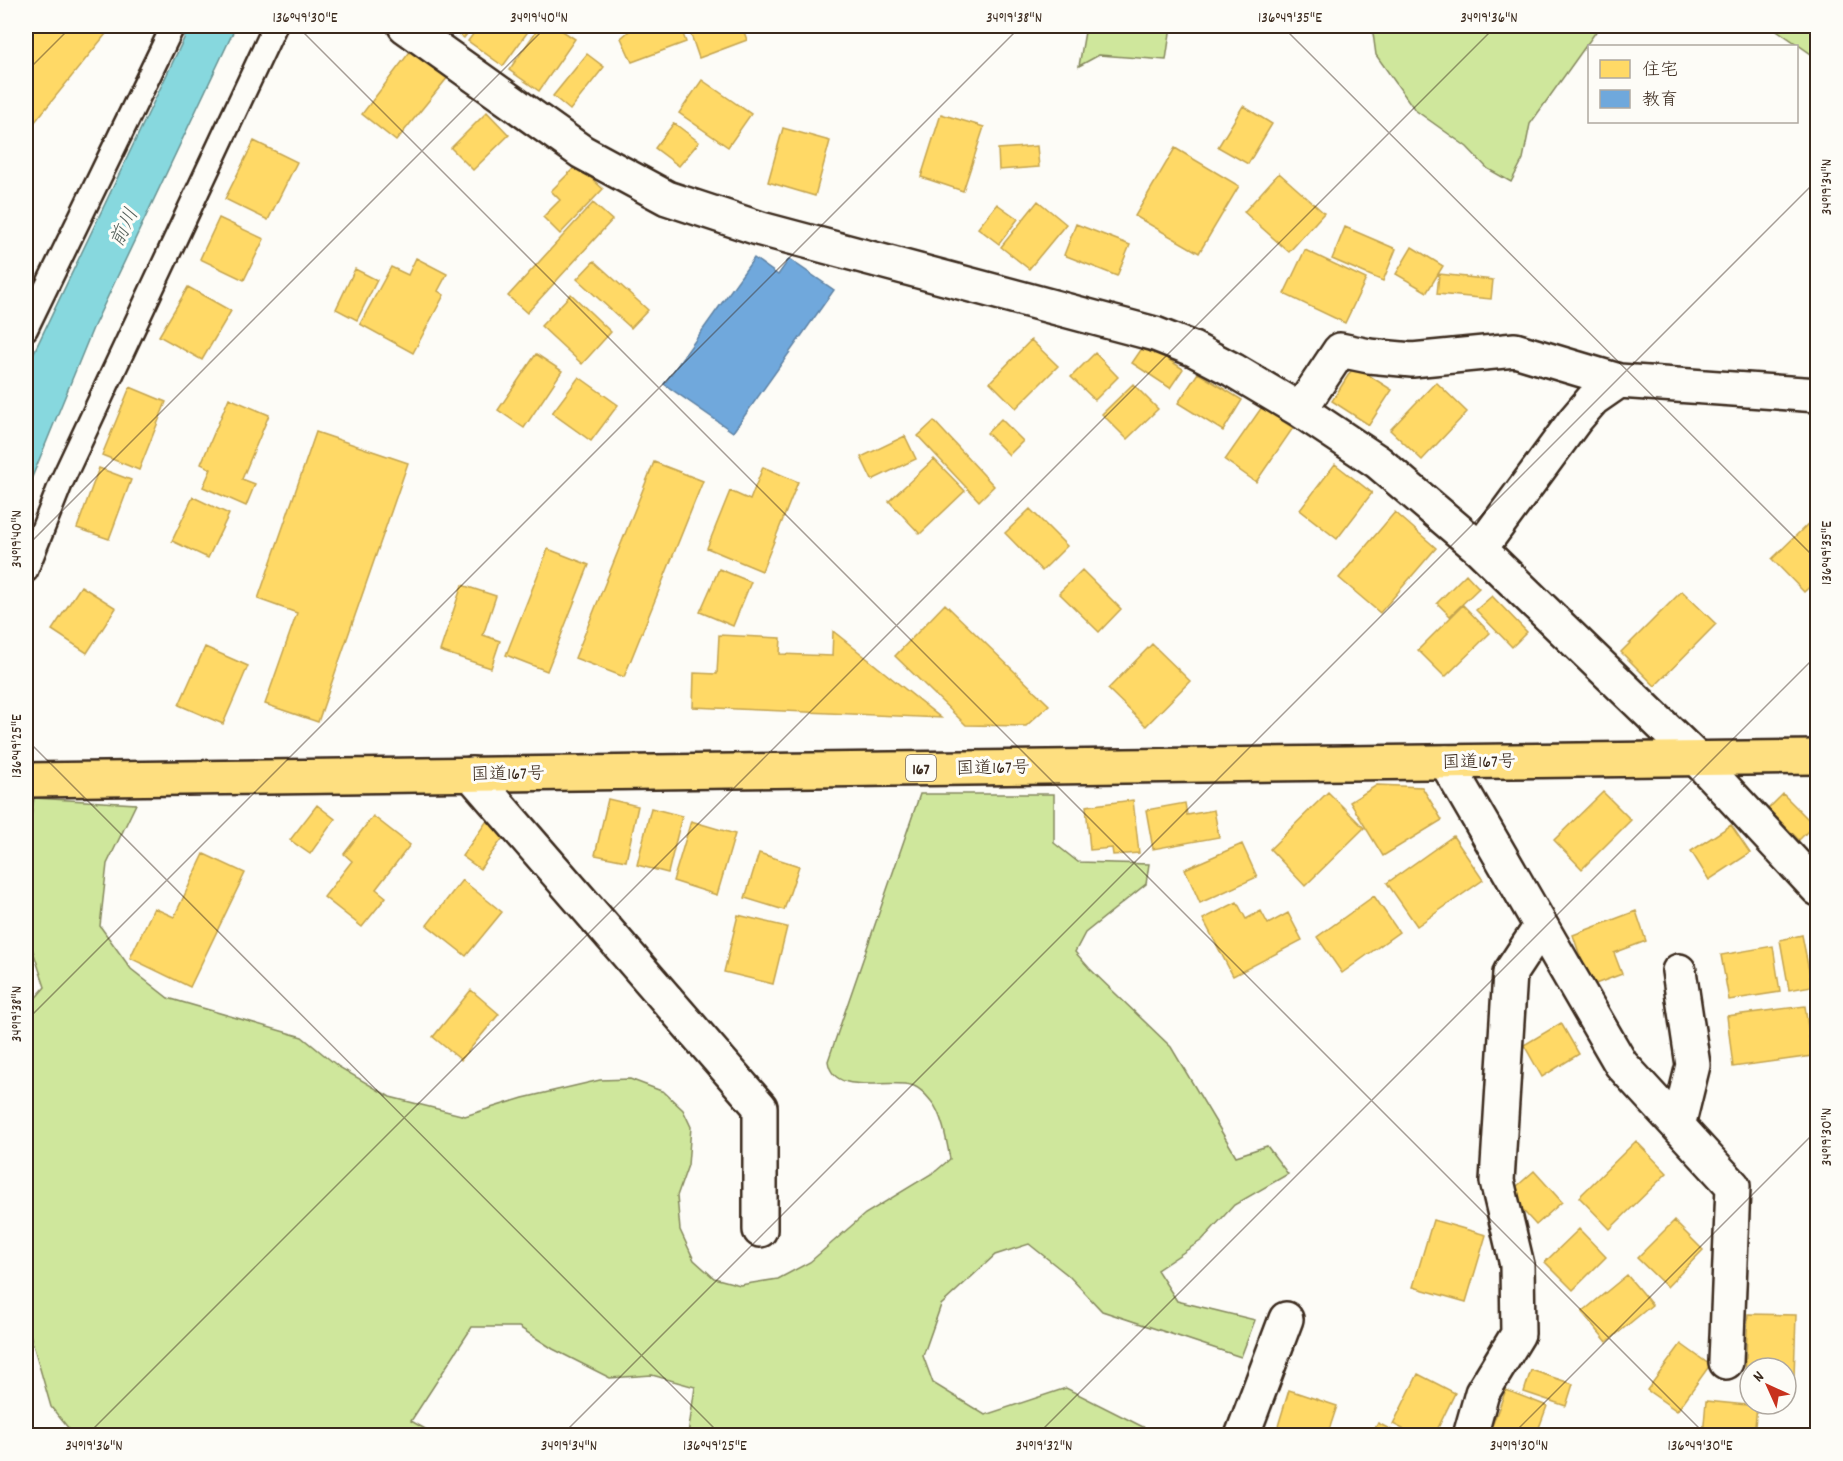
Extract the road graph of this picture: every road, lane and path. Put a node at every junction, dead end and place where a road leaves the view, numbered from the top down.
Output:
1 (173, 26) edge
2 (275, 26) edge
3 (405, 26) edge
4 (26, 329) edge
5 (1619, 381) junction
6 (1818, 395) edge
7 (1300, 410) junction
8 (1480, 549) junction
9 (26, 571) edge
10 (1818, 757) edge
11 (1697, 759) junction
12 (1446, 762) junction
13 (471, 774) junction
14 (26, 780) edge
15 (1818, 889) edge
16 (1541, 926) junction
17 (1679, 971) dead end
18 (1678, 1126) junction
19 (760, 1230) dead end
20 (1286, 1319) dead end
21 (1726, 1362) dead end
22 (1242, 1436) edge
23 (1470, 1436) edge

1 - 4 lane
2 - 9 lane
3 - 7 street
5 - 6 street
5 - 7 street
5 - 8 street
7 - 8 street
8 - 11 street
10 - 11 highway, 国道167号 / 167
11 - 12 highway, 国道167号 / 167
11 - 15 street
12 - 13 highway, 国道167号 / 167
12 - 16 street
13 - 14 highway, 国道167号 / 167
13 - 19 street
16 - 18 street
16 - 23 street
17 - 18 street
18 - 21 street
20 - 22 street

